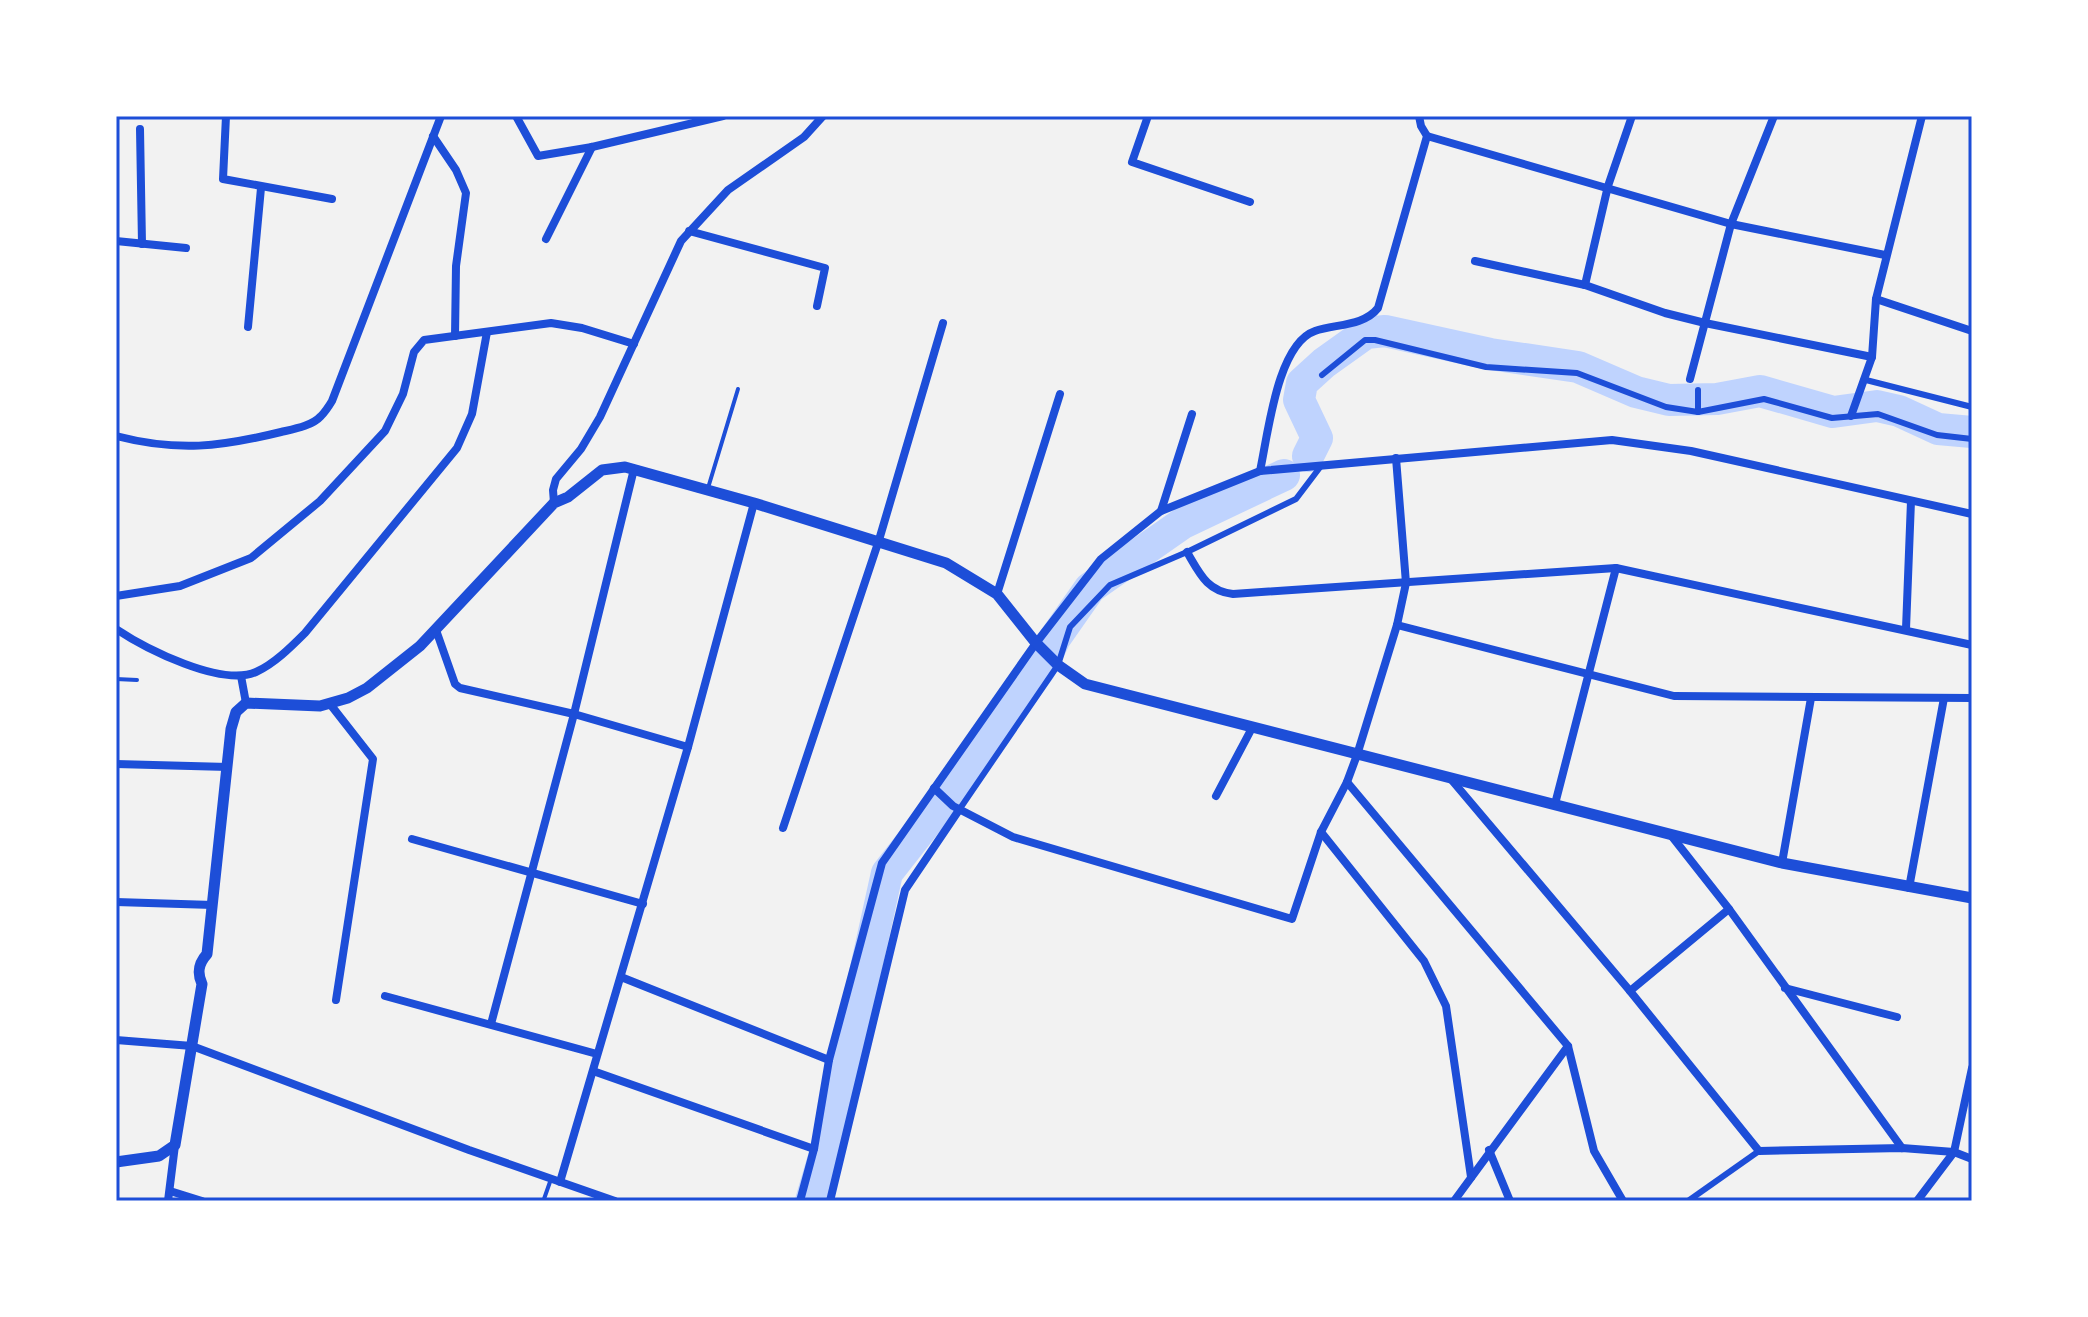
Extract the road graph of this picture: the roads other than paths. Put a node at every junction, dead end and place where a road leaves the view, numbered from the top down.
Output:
1 (226, 116) edge
2 (441, 116) edge
3 (516, 116) edge
4 (723, 116) edge
5 (823, 116) edge
6 (1148, 116) edge
7 (1419, 116) edge
8 (1632, 116) edge
9 (1774, 116) edge
10 (1922, 116) edge
11 (140, 129) dead end
12 (433, 136) junction
13 (1427, 136) junction
14 (592, 147) junction
15 (1608, 186) junction
16 (261, 188) junction
17 (332, 199) dead end
18 (1250, 202) dead end
19 (1731, 224) junction
20 (689, 231) junction
21 (546, 239) dead end
22 (116, 241) edge
23 (142, 244) junction
24 (186, 248) dead end
25 (1885, 255) junction
26 (1475, 261) dead end
27 (1585, 285) junction
28 (1876, 299) junction
29 (817, 306) dead end
30 (943, 323) dead end
31 (1705, 323) junction
32 (248, 327) dead end
33 (1972, 331) edge
34 (487, 332) junction
35 (455, 336) junction
36 (634, 344) junction
37 (1872, 357) junction
38 (1322, 375) dead end
39 (1690, 379) dead end
40 (1866, 380) junction
41 (738, 389) dead end
42 (1698, 390) dead end
43 (1060, 394) dead end
44 (1972, 407) edge
45 (1698, 412) junction
46 (1192, 414) dead end
47 (1851, 416) junction
48 (116, 436) edge
49 (1972, 439) edge
50 (1396, 458) junction
51 (1321, 466) junction
52 (634, 469) junction
53 (1260, 471) junction
54 (707, 490) junction
55 (1911, 501) junction
56 (554, 503) junction
57 (754, 503) junction
58 (1161, 511) junction
59 (1972, 514) edge
60 (879, 540) junction
61 (1187, 552) junction
62 (1616, 568) junction
63 (1406, 583) junction
64 (997, 594) junction
65 (116, 596) edge
66 (1397, 625) junction
67 (116, 629) edge
68 (1906, 629) junction
69 (436, 630) junction
70 (1036, 643) junction
71 (1972, 645) edge
72 (1058, 665) junction
73 (241, 676) junction
74 (1590, 676) junction
75 (118, 680) edge
76 (119, 687) dead end
77 (133, 687) dead end
78 (1811, 698) junction
79 (1944, 698) junction
80 (1972, 698) edge
81 (246, 703) junction
82 (330, 704) junction
83 (574, 714) junction
84 (1252, 728) junction
85 (688, 747) junction
86 (1357, 755) junction
87 (116, 764) edge
88 (228, 767) junction
89 (1450, 778) junction
90 (1347, 782) junction
91 (936, 790) junction
92 (1216, 796) dead end
93 (1555, 804) junction
94 (956, 808) junction
95 (783, 828) dead end
96 (1321, 832) junction
97 (1670, 834) junction
98 (412, 839) dead end
99 (1782, 863) junction
100 (533, 873) junction
101 (1909, 888) junction
102 (1972, 898) edge
103 (116, 902) edge
104 (643, 904) junction
105 (213, 905) junction
106 (1729, 909) junction
107 (621, 977) junction
108 (1785, 987) junction
109 (1630, 991) junction
110 (385, 996) dead end
111 (336, 1000) dead end
112 (1897, 1017) dead end
113 (491, 1024) junction
114 (116, 1040) edge
115 (192, 1046) junction
116 (1568, 1046) junction
117 (597, 1054) junction
118 (829, 1060) junction
119 (1972, 1068) edge
120 (593, 1071) junction
121 (175, 1145) junction
122 (1902, 1148) junction
123 (814, 1149) junction
124 (1489, 1150) junction
125 (1759, 1151) junction
126 (1954, 1152) junction
127 (1972, 1159) edge
128 (116, 1162) edge
129 (1471, 1177) junction
130 (556, 1181) junction
131 (170, 1191) junction
132 (587, 1197) edge
133 (544, 1199) dead end
134 (168, 1201) edge
135 (202, 1201) edge
136 (615, 1201) edge
137 (800, 1201) edge
138 (830, 1201) edge
139 (1454, 1201) edge
140 (1510, 1201) edge
141 (1623, 1201) edge
142 (1688, 1201) edge
143 (1917, 1201) edge

1 - 16 street
2 - 12 street
3 - 14 street
4 - 14 street
5 - 20 street
6 - 18 street
7 - 13 street
8 - 15 street
9 - 19 street
10 - 25 street
11 - 23 street
12 - 35 street
12 - 48 street
13 - 15 street
13 - 53 street
14 - 21 street
15 - 19 street
15 - 27 street
16 - 17 street
16 - 32 street
19 - 25 street
19 - 31 street
20 - 29 street
20 - 36 street
22 - 23 street
23 - 24 street
25 - 28 street
26 - 27 street
27 - 31 street
28 - 33 street
28 - 37 street
30 - 60 street
31 - 37 street
31 - 39 street
34 - 35 street
34 - 36 street
34 - 73 street
35 - 65 street
36 - 56 street
37 - 40 street
38 - 45 street
40 - 44 street
40 - 47 street
41 - 54 lane
42 - 45 street
43 - 64 street
45 - 47 street
46 - 58 street
47 - 49 street
50 - 51 street
50 - 55 street
50 - 63 street
51 - 53 street
51 - 61 street
52 - 54 street
52 - 56 street
52 - 83 street
53 - 58 street
54 - 57 street
55 - 59 street
55 - 68 street
56 - 69 street
57 - 60 street
57 - 85 street
58 - 70 street
60 - 64 street
60 - 95 street
61 - 63 street
61 - 72 street
62 - 63 street
62 - 68 street
62 - 74 street
63 - 66 street
64 - 70 street
66 - 74 street
66 - 86 street
67 - 73 street
68 - 71 street
69 - 82 street
69 - 83 street
70 - 72 street
70 - 91 street
72 - 84 street
72 - 94 street
73 - 81 street
74 - 78 street
74 - 93 street
75 - 76 lane
75 - 77 lane
78 - 79 street
78 - 99 street
79 - 80 street
79 - 101 street
81 - 82 street
81 - 88 street
82 - 111 street
83 - 85 street
83 - 100 street
84 - 86 street
84 - 92 street
85 - 104 street
86 - 89 street
86 - 90 street
87 - 88 street
88 - 105 street
89 - 93 street
89 - 109 street
90 - 96 street
90 - 116 street
91 - 94 street
91 - 118 street
93 - 97 street
94 - 96 street
94 - 138 street
96 - 129 street
97 - 99 street
97 - 106 street
98 - 100 street
99 - 101 street
100 - 104 street
100 - 113 street
101 - 102 street
103 - 105 street
104 - 107 street
105 - 115 street
106 - 108 street
106 - 109 street
107 - 117 street
107 - 118 street
108 - 112 street
108 - 122 street
109 - 125 street
110 - 113 street
113 - 117 street
114 - 115 street
115 - 121 street
115 - 130 street
116 - 124 street
116 - 141 street
117 - 120 street
118 - 123 street
119 - 126 street
120 - 123 street
120 - 130 street
121 - 128 street
121 - 131 street
122 - 125 street
122 - 126 street
123 - 137 street
124 - 129 street
124 - 140 street
125 - 142 street
126 - 127 street
126 - 143 street
129 - 139 street
130 - 132 street
130 - 133 lane
131 - 134 street
131 - 135 street
132 - 136 street

